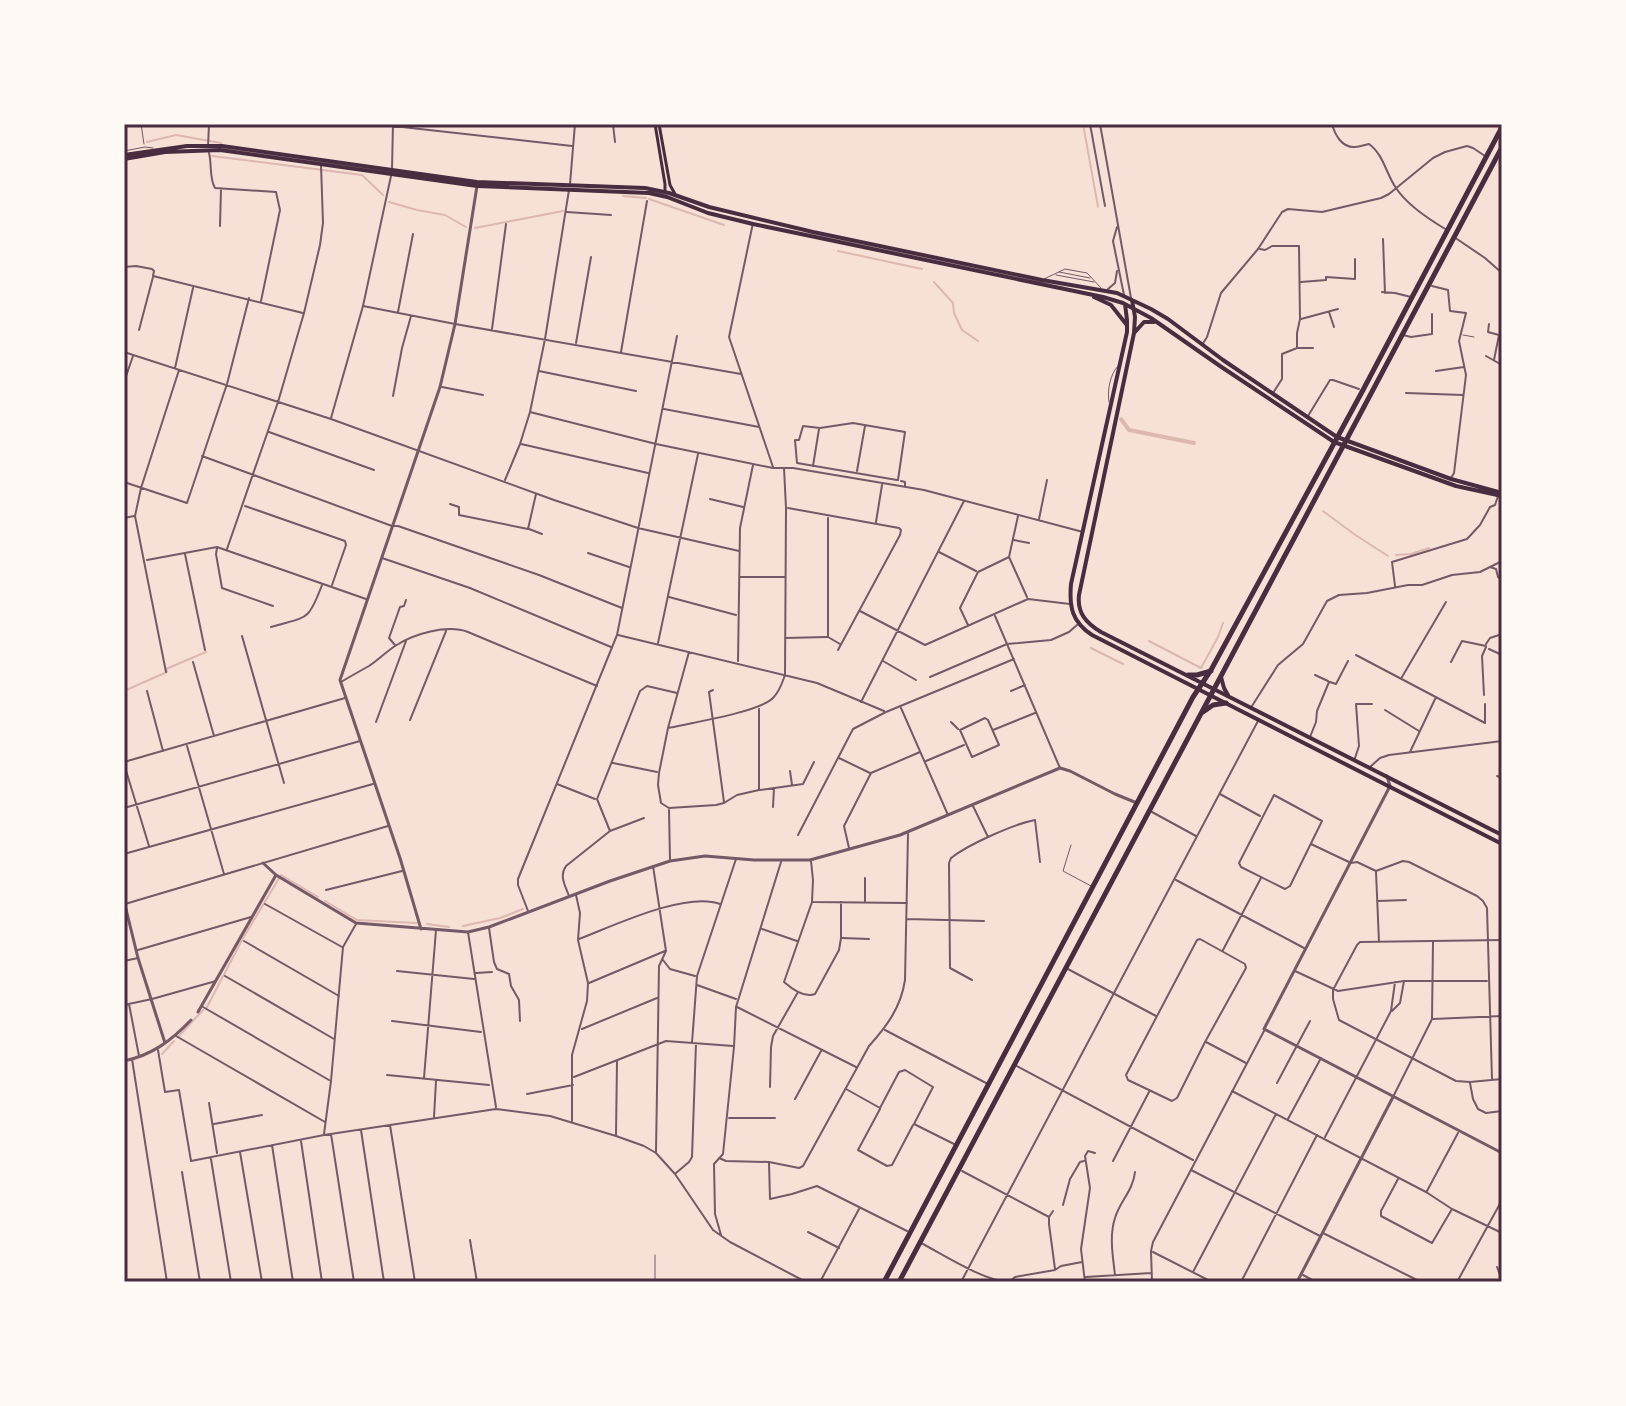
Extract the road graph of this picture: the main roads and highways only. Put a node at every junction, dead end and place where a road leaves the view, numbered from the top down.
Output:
1 (657, 124) edge
2 (1502, 127) edge
3 (1502, 147) edge
4 (208, 150) junction
5 (124, 155) edge
6 (1475, 179) junction
7 (1483, 182) junction
8 (670, 185) junction
9 (666, 195) junction
10 (678, 196) junction
11 (753, 221) junction
12 (1090, 295) junction
13 (1124, 296) junction
14 (1132, 300) junction
15 (1125, 305) junction
16 (1134, 309) junction
17 (1156, 322) junction
18 (1127, 326) junction
19 (1134, 333) junction
20 (1336, 439) junction
21 (1345, 444) junction
22 (1501, 495) edge
23 (1093, 523) junction
24 (1084, 532) junction
25 (1088, 546) junction
26 (1259, 582) junction
27 (1267, 587) junction
28 (1252, 596) junction
29 (1260, 600) junction
30 (1211, 670) junction
31 (1222, 672) junction
32 (1188, 675) junction
33 (1203, 683) junction
34 (1198, 689) junction
35 (1211, 691) junction
36 (1230, 697) junction
37 (1226, 703) junction
38 (1199, 715) junction
39 (1153, 773) junction
40 (1165, 779) junction
41 (1502, 835) edge
42 (1502, 844) edge
43 (1107, 861) junction
44 (1118, 868) junction
45 (976, 1108) junction
46 (987, 1115) junction
47 (884, 1282) edge
48 (899, 1282) edge

1 - 8 main road
1 - 9 main road
2 - 6 highway
3 - 7 highway
4 - 5 main road
4 - 5 main road
4 - 9 main road
6 - 7 highway
6 - 20 highway
7 - 21 highway
8 - 9 main road
8 - 10 main road
9 - 10 main road
9 - 11 main road
10 - 11 main road
11 - 12 main road
11 - 13 main road
12 - 15 main road
12 - 18 main road
13 - 14 main road
13 - 15 main road
14 - 15 main road
14 - 16 main road
14 - 20 main road
15 - 16 main road
15 - 18 main road
16 - 17 main road
16 - 19 main road
17 - 19 main road
17 - 20 main road
18 - 24 main road
19 - 23 main road
20 - 21 main road
20 - 26 highway
21 - 22 main road
21 - 27 highway
23 - 24 main road
23 - 25 main road
24 - 25 main road
24 - 34 main road
25 - 32 main road
26 - 27 highway
26 - 28 highway
27 - 29 highway
28 - 29 highway
28 - 30 highway
29 - 31 highway
30 - 32 highway
30 - 33 highway
31 - 35 highway
31 - 36 main road
32 - 33 main road
33 - 34 highway
33 - 35 main road
34 - 35 main road
34 - 39 highway
35 - 36 main road
35 - 37 main road
35 - 38 highway
36 - 41 main road
37 - 38 highway
37 - 42 main road
38 - 40 highway
39 - 40 highway
39 - 43 highway
40 - 44 highway
43 - 44 highway
43 - 45 highway
44 - 46 highway
45 - 46 highway
45 - 47 highway
46 - 48 highway

